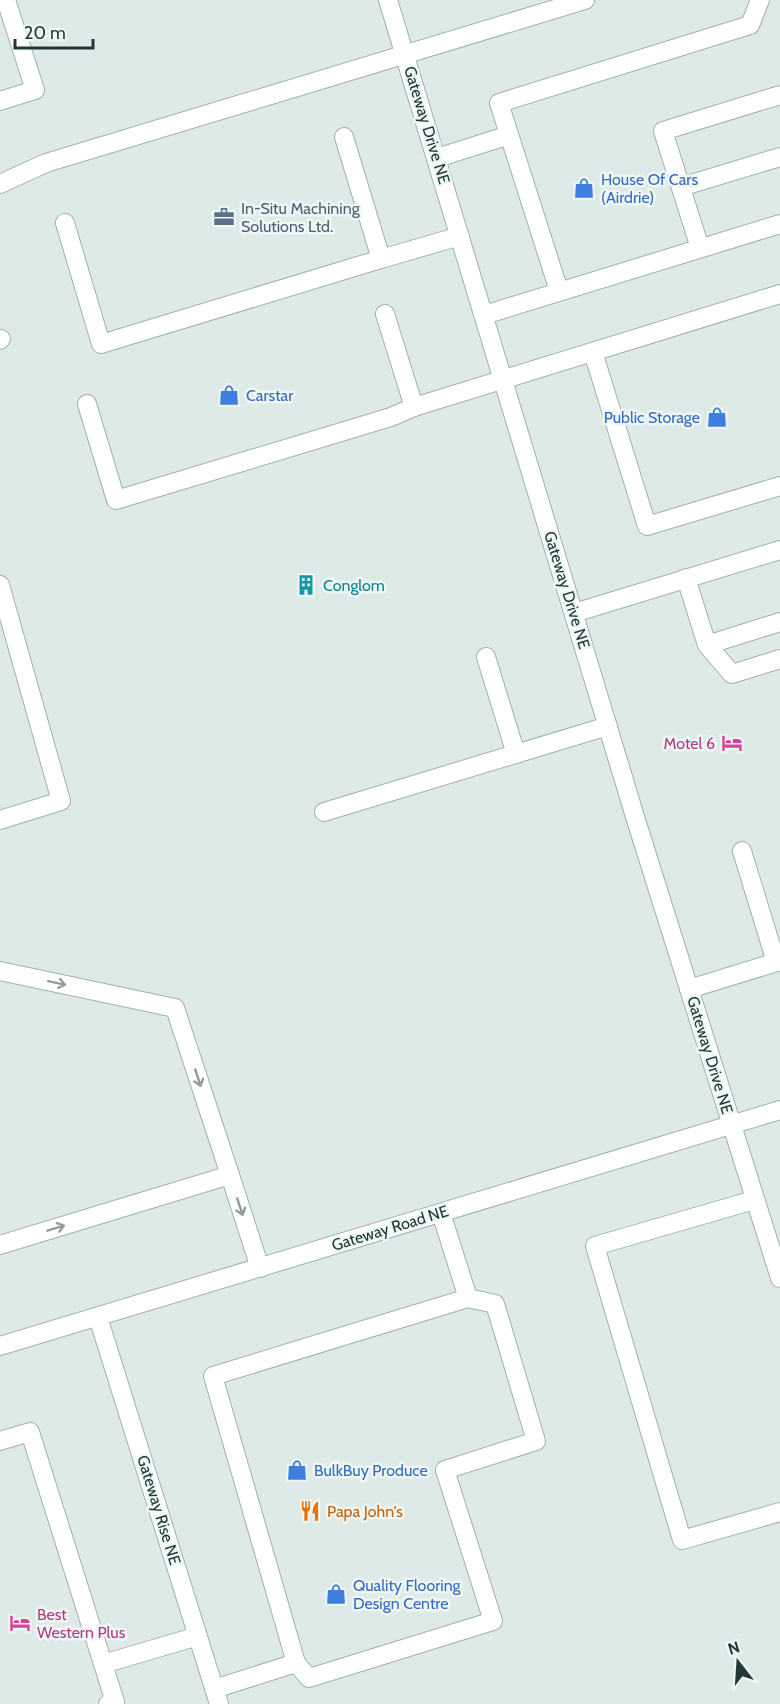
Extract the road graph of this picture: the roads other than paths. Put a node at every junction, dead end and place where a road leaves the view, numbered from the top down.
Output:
1 (6, 0) edge
2 (388, 0) edge
3 (585, 0) edge
4 (760, 0) edge
5 (406, 55) junction
6 (780, 95) edge
7 (0, 101) edge
8 (509, 135) junction
9 (344, 137) dead end
10 (780, 157) edge
11 (437, 158) junction
12 (0, 184) edge
13 (681, 187) junction
14 (64, 223) dead end
15 (780, 224) edge
16 (460, 236) junction
17 (700, 248) junction
18 (381, 260) junction
19 (560, 291) junction
20 (780, 294) edge
21 (386, 314) dead end
22 (484, 315) junction
23 (593, 352) junction
24 (504, 380) junction
25 (87, 404) dead end
26 (414, 407) junction
27 (780, 486) edge
28 (780, 550) edge
29 (686, 578) junction
30 (0, 585) edge
31 (574, 613) junction
32 (780, 622) edge
33 (707, 645) junction
34 (486, 657) dead end
35 (780, 659) edge
36 (608, 726) junction
37 (516, 754) junction
38 (324, 812) dead end
39 (0, 820) edge
40 (742, 851) dead end
41 (778, 962) edge
42 (0, 971) edge
43 (689, 988) junction
44 (780, 1110) edge
45 (732, 1125) junction
46 (230, 1175) junction
47 (754, 1200) junction
48 (441, 1213) junction
49 (0, 1245) edge
50 (260, 1268) junction
51 (780, 1278) edge
52 (468, 1298) junction
53 (98, 1317) junction
54 (0, 1346) edge
55 (0, 1441) edge
56 (780, 1512) edge
57 (198, 1635) junction
58 (296, 1663) junction
59 (103, 1664) junction
60 (216, 1697) edge
61 (108, 1704) edge

1 - 7 street
2 - 5 street
3 - 5 street, Gateway Drive NE
4 - 8 street
5 - 11 street, Gateway Drive NE
5 - 12 street, Gateway Drive NE
6 - 13 street
8 - 11 street
8 - 19 street
9 - 18 street
10 - 13 street
11 - 16 street, Gateway Drive NE
13 - 17 street
14 - 18 street
15 - 17 street
16 - 18 street
16 - 22 street, Gateway Drive NE
17 - 19 street
19 - 22 street
20 - 23 street
21 - 26 street
22 - 24 street, Gateway Drive NE
23 - 24 street
23 - 27 street
24 - 26 street
24 - 31 street, Gateway Drive NE
25 - 26 street
28 - 29 street
29 - 31 street
29 - 33 street
30 - 39 street
31 - 36 street, Gateway Drive NE
32 - 33 street
33 - 35 street
34 - 37 street
36 - 37 street
36 - 43 street, Gateway Drive NE
37 - 38 street
40 - 41 street
41 - 43 street
42 -> 46 street
43 - 45 street, Gateway Drive NE
44 - 45 street, Gateway Road NE
45 - 47 street, Gateway Drive NE
45 - 48 street, Gateway Road NE
49 -> 46 street
46 -> 50 street
47 - 51 street, Gateway Drive NE
47 - 56 street
48 - 50 street, Gateway Road NE
48 - 52 street
50 - 53 street, Gateway Road NE
52 - 58 street
52 - 58 street
53 - 54 street, Gateway Road NE
53 - 57 street, Gateway Rise NE
55 - 59 street
57 - 59 street
57 - 60 street, Gateway Rise NE
58 - 60 street
59 - 61 street

